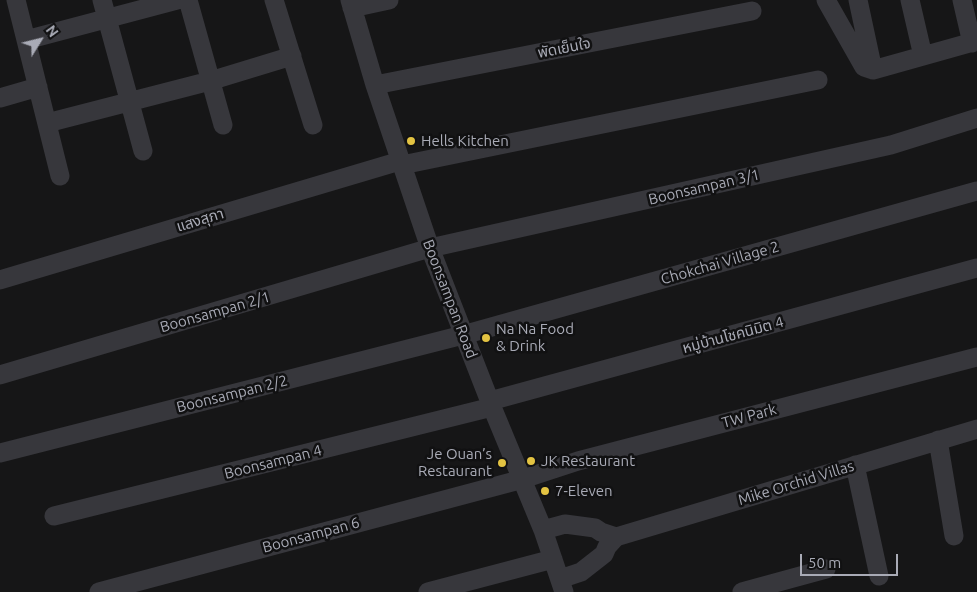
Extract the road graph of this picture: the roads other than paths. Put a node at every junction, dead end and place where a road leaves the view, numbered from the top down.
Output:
1 (16, 0) edge
2 (177, 0) edge
3 (188, 0) edge
4 (274, 0) edge
5 (389, 0) edge
6 (826, 0) edge
7 (858, 0) edge
8 (910, 0) edge
9 (962, 0) edge
10 (351, 4) edge
11 (105, 9) edge
12 (752, 11) dead end
13 (26, 40) junction
14 (974, 42) edge
15 (292, 56) junction
16 (923, 56) junction
17 (873, 70) junction
18 (818, 80) dead end
19 (210, 81) junction
20 (375, 85) junction
21 (38, 87) junction
22 (0, 98) edge
23 (130, 102) junction
24 (977, 118) edge
25 (47, 123) junction
26 (313, 125) dead end
27 (222, 126) dead end
28 (143, 151) dead end
29 (401, 163) junction
30 (60, 176) dead end
31 (977, 191) edge
32 (430, 248) junction
33 (977, 268) edge
34 (0, 280) edge
35 (463, 335) junction
36 (977, 357) edge
37 (0, 375) edge
38 (491, 404) junction
39 (977, 429) edge
40 (938, 440) junction
41 (0, 453) edge
42 (855, 465) junction
43 (522, 479) junction
44 (54, 516) dead end
45 (543, 530) junction
46 (954, 536) dead end
47 (616, 537) junction
48 (554, 559) junction
49 (826, 569) dead end
50 (879, 576) dead end
51 (562, 586) edge
52 (99, 592) edge
53 (428, 592) edge
54 (742, 592) edge

1 - 13 street
2 - 11 street
3 - 19 street
4 - 15 street
5 - 10 street
6 - 17 street
7 - 17 street
8 - 16 street
9 - 14 street
10 - 20 street, Boonsampan Road
11 - 13 street
11 - 23 street
12 - 20 street, พัดเย็นใจ
13 - 21 street
14 - 16 street
15 - 19 street
15 - 26 street
16 - 17 street
18 - 29 street, แสงสุภา
19 - 23 street
19 - 27 street
20 - 29 street, Boonsampan Road
21 - 22 street
21 - 25 street
23 - 25 street
23 - 28 street
24 - 32 street, Boonsampan 3/1
25 - 30 street
29 - 32 street, Boonsampan Road
29 - 34 street, แสงสุภา
31 - 35 street, Chokchai Village 2
32 - 35 street, Boonsampan Road
32 - 37 street, Boonsampan 2/1
33 - 38 street, หมู่บ้านโชคนิมิต 4
35 - 38 street, Boonsampan Road
35 - 41 street, Boonsampan 2/2
36 - 43 street, TW Park
38 - 43 street, Boonsampan Road
38 - 44 street, Boonsampan 4
39 - 40 street, Mike Orchid Villas
40 - 42 street, Mike Orchid Villas
40 - 46 street
42 - 47 street, Mike Orchid Villas
42 - 50 street
43 - 45 street, Boonsampan Road
43 - 52 street, Boonsampan 6
45 - 47 street
45 - 48 street, Boonsampan Road
47 - 51 street
48 - 51 street, Boonsampan Road
48 - 53 street
49 - 54 street

